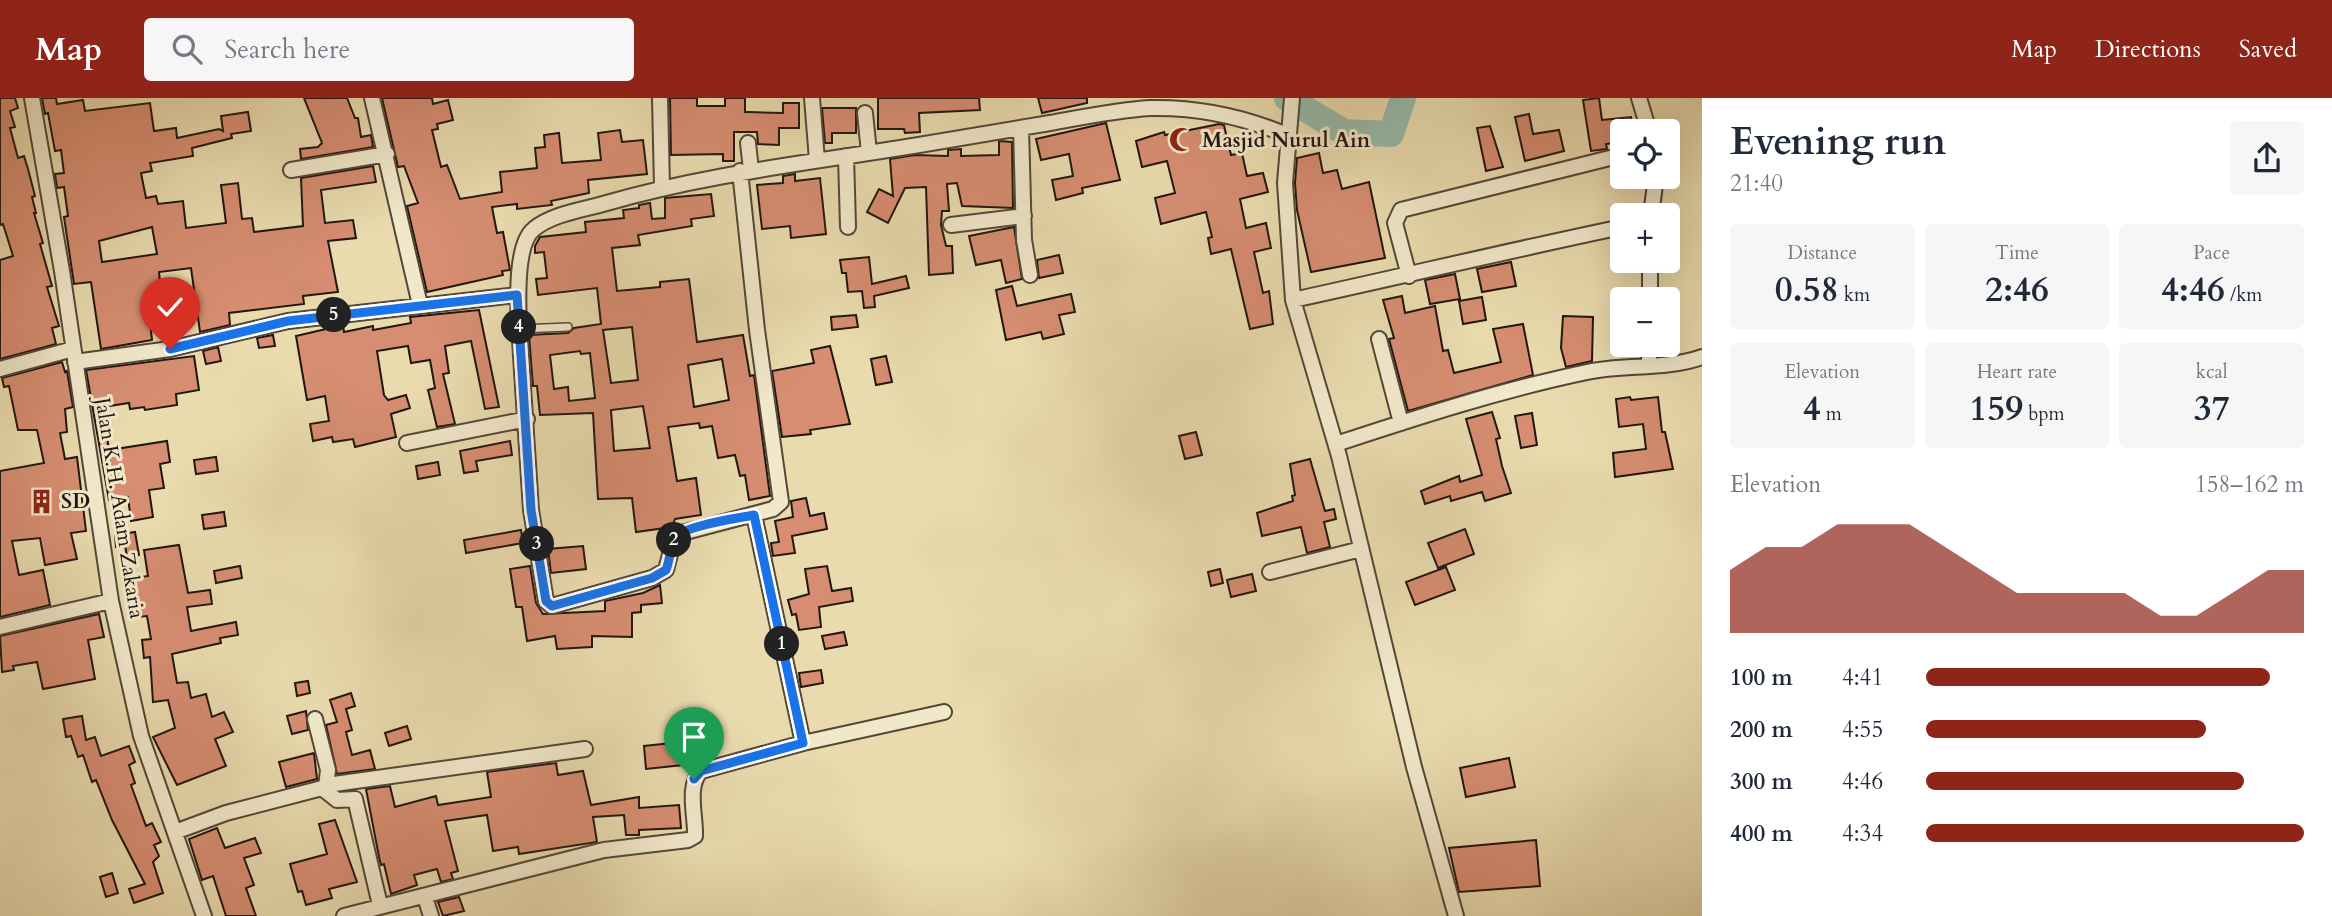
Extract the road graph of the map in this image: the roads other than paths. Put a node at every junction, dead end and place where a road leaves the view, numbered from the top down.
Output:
1 (32, 98) edge
2 (372, 98) edge
3 (660, 98) edge
4 (812, 98) edge
5 (1292, 98) edge
6 (1639, 98) edge
7 (865, 113) dead end
8 (1645, 119) edge
9 (1021, 128) junction
10 (1289, 136) junction
11 (748, 143) dead end
12 (869, 153) junction
13 (387, 154) junction
14 (846, 156) junction
15 (1610, 158) edge
16 (817, 160) junction
17 (291, 170) dead end
18 (746, 170) junction
19 (663, 187) junction
20 (1024, 216) junction
21 (951, 225) dead end
22 (848, 227) dead end
23 (1610, 229) edge
24 (1030, 275) dead end
25 (1409, 275) junction
26 (517, 295) junction
27 (1293, 300) junction
28 (420, 305) junction
29 (568, 327) dead end
30 (519, 329) junction
31 (1379, 339) dead end
32 (74, 356) junction
33 (1649, 357) edge
34 (1702, 357) edge
35 (1649, 364) junction
36 (0, 369) edge
37 (527, 419) junction
38 (1401, 423) junction
39 (407, 443) dead end
40 (1336, 444) junction
41 (754, 515) junction
42 (1361, 549) junction
43 (1270, 572) dead end
44 (111, 601) junction
45 (0, 627) edge
46 (944, 712) dead end
47 (315, 719) dead end
48 (803, 743) junction
49 (585, 750) dead end
50 (324, 787) junction
51 (175, 832) junction
52 (425, 897) junction
53 (380, 905) junction
54 (204, 916) edge
55 (344, 916) edge
56 (431, 916) edge
57 (1456, 916) edge

1 - 32 street, Jalan K.H. Adam Zakaria
2 - 13 street
3 - 19 street
4 - 16 street
5 - 10 street
6 - 8 street
7 - 12 street
9 - 10 street
9 - 12 street
9 - 20 street
10 - 27 street
11 - 18 street
12 - 14 street
13 - 17 street
13 - 28 street
14 - 16 street
14 - 22 street
15 - 25 street
16 - 18 street
18 - 19 street
18 - 41 street
19 - 26 street
20 - 21 street
20 - 24 street
23 - 25 street
25 - 27 street
26 - 28 street
26 - 30 street
27 - 40 street
28 - 32 street
29 - 30 lane
30 - 37 street
31 - 38 street
32 - 36 street
32 - 44 street, Jalan K.H. Adam Zakaria
33 - 35 street
34 - 35 street
35 - 38 street
37 - 39 street
37 - 41 street
38 - 40 street
40 - 42 street
41 - 48 street
42 - 43 street
42 - 57 street
44 - 45 street
44 - 51 street, Jalan K.H. Adam Zakaria
46 - 48 street
47 - 50 street
48 - 52 street
49 - 50 street
50 - 51 street
50 - 53 street
51 - 54 street, Jalan K.H. Adam Zakaria
52 - 53 street
52 - 56 street
53 - 55 street

